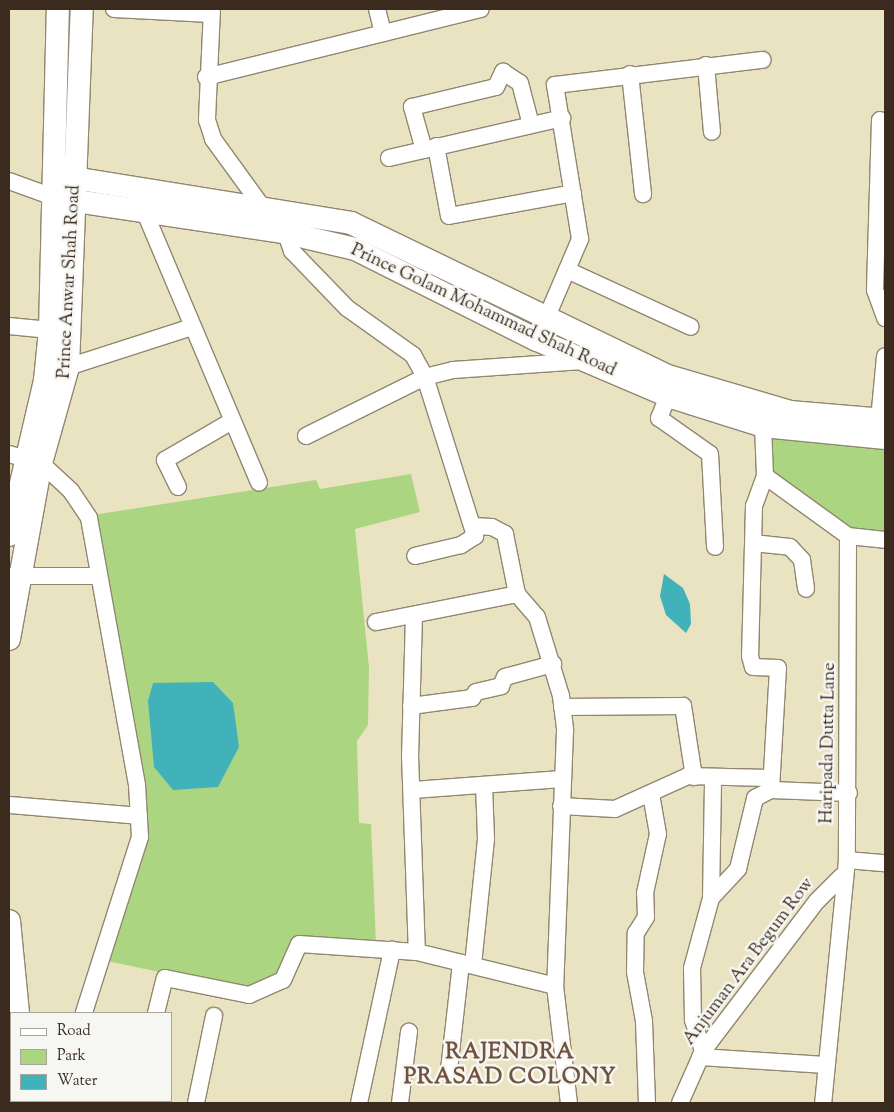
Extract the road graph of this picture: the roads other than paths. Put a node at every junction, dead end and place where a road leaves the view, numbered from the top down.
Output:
1 (58, 9) edge
2 (82, 9) edge
3 (114, 9) edge
4 (377, 9) edge
5 (481, 9) edge
6 (212, 11) edge
7 (383, 33) junction
8 (762, 60) dead end
9 (706, 65) junction
10 (630, 74) junction
11 (206, 77) junction
12 (562, 118) junction
13 (880, 120) dead end
14 (531, 125) junction
15 (712, 132) dead end
16 (430, 148) junction
17 (388, 158) dead end
18 (65, 177) junction
19 (9, 181) edge
20 (573, 193) junction
21 (643, 194) dead end
22 (66, 200) junction
23 (882, 205) edge
24 (260, 206) junction
25 (142, 208) junction
26 (283, 221) junction
27 (881, 263) edge
28 (567, 270) junction
29 (885, 318) edge
30 (547, 319) junction
31 (9, 326) edge
32 (192, 326) junction
33 (691, 327) dead end
34 (50, 330) junction
35 (537, 340) junction
36 (587, 360) junction
37 (885, 362) edge
38 (68, 367) junction
39 (424, 377) junction
40 (668, 396) junction
41 (232, 421) junction
42 (763, 426) junction
43 (883, 426) edge
44 (306, 436) dead end
45 (25, 458) edge
46 (765, 476) junction
47 (259, 482) dead end
48 (178, 487) dead end
49 (472, 526) junction
50 (9, 535) edge
51 (848, 536) junction
52 (885, 540) edge
53 (752, 543) junction
54 (716, 547) dead end
55 (415, 556) dead end
56 (14, 576) edge
57 (99, 576) junction
58 (806, 589) dead end
59 (517, 594) junction
60 (414, 615) junction
61 (376, 622) dead end
62 (9, 639) edge
63 (553, 664) junction
64 (411, 706) junction
65 (562, 707) junction
66 (694, 777) junction
67 (713, 778) junction
68 (562, 779) junction
69 (770, 784) junction
70 (484, 785) junction
71 (414, 790) junction
72 (849, 793) junction
73 (651, 796) junction
74 (9, 805) edge
75 (561, 806) junction
76 (139, 816) junction
77 (847, 860) junction
78 (885, 864) edge
79 (842, 876) junction
80 (711, 898) junction
81 (9, 921) edge
82 (392, 950) junction
83 (417, 952) junction
84 (467, 964) junction
85 (555, 986) junction
86 (18, 1012) edge
87 (84, 1012) edge
88 (156, 1012) edge
89 (214, 1016) dead end
90 (409, 1032) dead end
91 (701, 1054) junction
92 (826, 1065) junction
93 (449, 1070) dead end
94 (9, 1098) edge
95 (10, 1103) edge
96 (196, 1103) edge
97 (358, 1103) edge
98 (400, 1103) edge
99 (569, 1103) edge
100 (647, 1103) edge
101 (680, 1103) edge
102 (823, 1103) edge

1 - 18 street, Prince Anwar Shah Road
2 - 18 street, Prince Anwar Shah Road
3 - 6 street
4 - 7 street
5 - 7 street
6 - 11 street
7 - 11 street
8 - 9 street
9 - 10 street
9 - 15 street
10 - 12 street
10 - 21 street
11 - 24 street
12 - 14 street
12 - 20 street
13 - 23 street
14 - 16 street
14 - 16 street
16 - 17 street
16 - 20 street
18 - 22 street, Prince Anwar Shah Road
18 - 24 street
19 - 22 street
20 - 28 street
22 - 25 street, Prince Golam Mohammad Shah Road
22 - 34 street, Prince Anwar Shah Road
22 - 38 street, Prince Anwar Shah Road
23 - 27 street
24 - 26 street
25 - 26 street, Prince Golam Mohammad Shah Road
25 - 32 street
26 - 30 street
26 - 35 street, Prince Golam Mohammad Shah Road
26 - 39 street
27 - 29 street
28 - 30 street
28 - 33 street
30 - 35 street
30 - 43 street
31 - 34 street
32 - 38 street
32 - 41 street
34 - 45 street, Prince Anwar Shah Road
35 - 36 street, Prince Golam Mohammad Shah Road
36 - 39 street
36 - 40 street, Prince Golam Mohammad Shah Road
37 - 43 street
38 - 45 street, Prince Anwar Shah Road
39 - 44 street
39 - 49 street
40 - 42 street, Prince Golam Mohammad Shah Road
40 - 54 street
41 - 47 street
41 - 48 street
42 - 43 street, Prince Golam Mohammad Shah Road
42 - 46 street
45 - 50 street, Prince Anwar Shah Road
45 - 56 street, Prince Anwar Shah Road
45 - 57 street
46 - 51 street
46 - 53 street
49 - 55 street
49 - 59 street
51 - 52 street
51 - 72 street, Haripada Dutta Lane
53 - 58 street
53 - 69 street
56 - 57 street
56 - 62 street, Prince Anwar Shah Road
57 - 76 street
59 - 60 street
59 - 63 street
60 - 61 street
60 - 64 street
63 - 64 street
63 - 65 street
64 - 71 street
65 - 66 street
65 - 68 street
66 - 67 street
66 - 73 street
67 - 69 street
67 - 80 street
68 - 70 street
68 - 75 street
69 - 72 street
69 - 80 street
70 - 71 street
70 - 84 street
71 - 83 street
72 - 77 street, Haripada Dutta Lane
73 - 75 street
73 - 100 street
74 - 76 street
75 - 85 street
76 - 87 street
77 - 78 street
77 - 79 street, Haripada Dutta Lane
79 - 91 street, Anjuman Ara Begum Row
79 - 92 street, Haripada Dutta Lane
80 - 91 street
81 - 86 street
82 - 83 street
82 - 88 street
82 - 97 street
83 - 84 street
84 - 85 street
84 - 93 street
85 - 99 street
89 - 96 street
90 - 98 street
91 - 92 street
91 - 101 street, Anjuman Ara Begum Row
92 - 102 street, Haripada Dutta Lane
94 - 95 street

